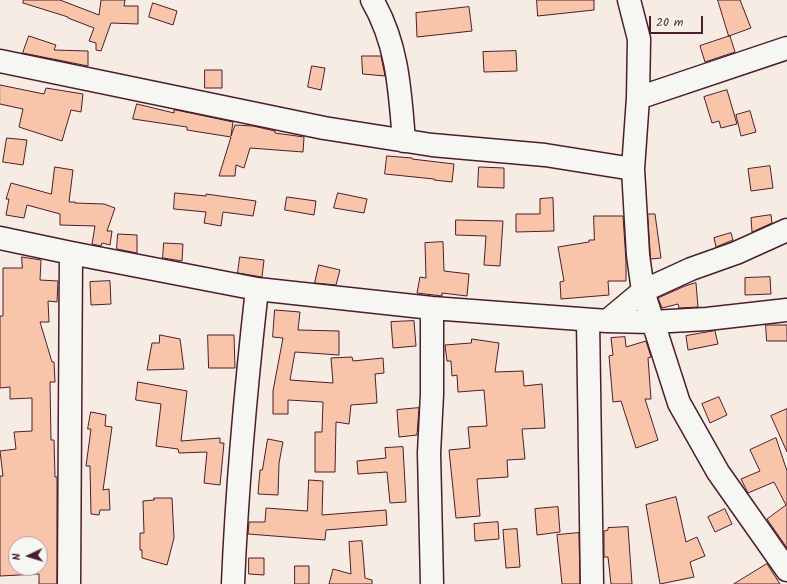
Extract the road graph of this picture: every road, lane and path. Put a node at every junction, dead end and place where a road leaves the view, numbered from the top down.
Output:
1 (372, 0) edge
2 (629, 0) edge
3 (787, 48) edge
4 (0, 61) edge
5 (638, 98) junction
6 (404, 141) junction
7 (633, 169) junction
8 (787, 230) edge
9 (0, 238) edge
10 (71, 253) junction
11 (257, 289) junction
12 (643, 291) junction
13 (432, 308) junction
14 (787, 310) edge
15 (597, 320) junction
16 (652, 322) junction
17 (784, 558) edge
18 (69, 584) edge
19 (233, 584) edge
20 (432, 584) edge
21 (592, 584) edge

1 - 6 street
2 - 5 street
3 - 5 street
4 - 6 street
5 - 7 street
6 - 7 street
7 - 12 street
8 - 12 street
9 - 10 street
10 - 11 street
10 - 18 street
11 - 13 street
11 - 19 street
12 - 15 street
12 - 16 street
13 - 15 street
13 - 20 street
14 - 16 street
15 - 16 street
15 - 21 street
16 - 17 street

